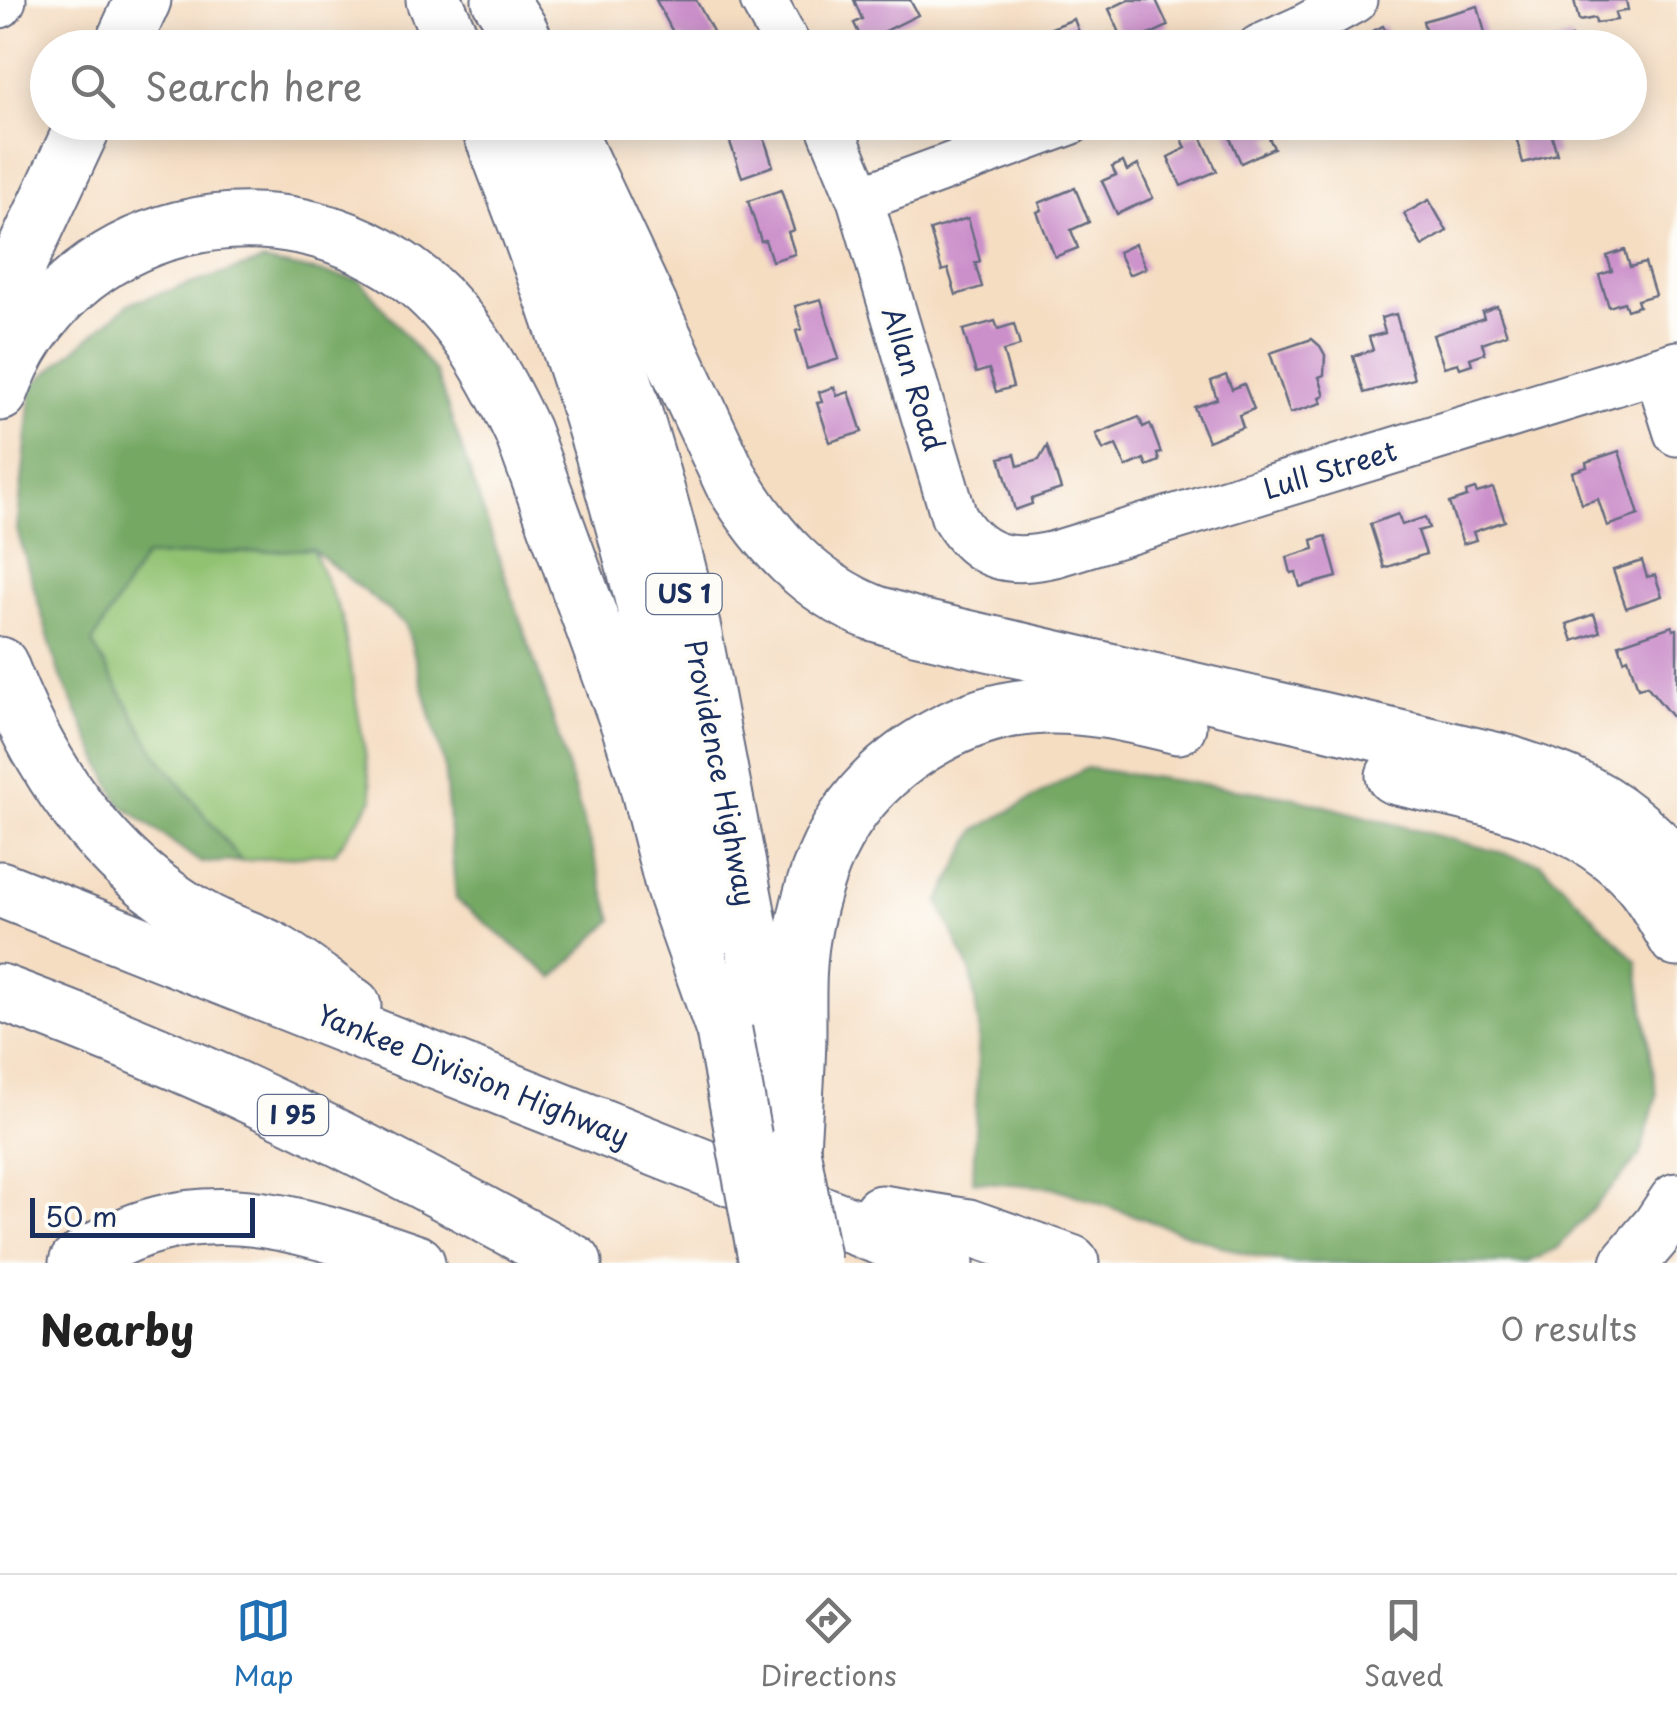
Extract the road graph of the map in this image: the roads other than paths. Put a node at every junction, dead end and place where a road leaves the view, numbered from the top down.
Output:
1 (143, 0) edge
2 (434, 0) edge
3 (479, 0) edge
4 (500, 0) edge
5 (764, 0) edge
6 (1354, 0) edge
7 (129, 30) edge
8 (447, 30) edge
9 (492, 30) edge
10 (519, 30) edge
11 (780, 30) edge
12 (1299, 30) edge
13 (77, 140) edge
14 (494, 140) edge
15 (539, 140) edge
16 (570, 140) edge
17 (835, 140) edge
18 (1021, 140) edge
19 (860, 199) junction
20 (0, 304) edge
21 (1667, 367) edge
22 (0, 393) edge
23 (1677, 433) edge
24 (982, 549) joint
25 (0, 664) edge
26 (1677, 867) edge
27 (0, 889) edge
28 (1677, 939) edge
29 (0, 992) edge
30 (724, 1031) junction
31 (425, 1057) junction
32 (787, 1085) junction
33 (782, 1172) junction
34 (1677, 1201) edge
35 (77, 1263) edge
36 (417, 1263) edge
37 (574, 1263) edge
38 (767, 1263) edge
39 (813, 1263) edge
40 (946, 1263) edge
41 (1071, 1263) edge
42 (1630, 1263) edge

1 - 7 main road
2 - 8 main road
3 - 9 main road
4 - 10 main road
5 - 11 street
6 - 12 street
13 - 20 main road
14 - 30 main road, Providence Highway
15 - 32 main road, Providence Highway / US 1
16 - 26 main road
17 - 19 street, Allan Road
18 - 19 street
19 - 24 street, Allan Road
21 - 23 street
21 - 24 street, Lull Street
22 - 30 main road
25 - 31 main road
27 - 31 main road, Yankee Division Highway
28 - 32 main road
29 - 37 main road, I 95
30 - 38 main road, Providence Highway, bridge
31 - 33 main road, Yankee Division Highway
32 - 33 main road
33 - 39 main road, bridge
33 - 40 main road, Yankee Division Highway
33 - 41 main road
34 - 42 main road
35 - 36 main road

